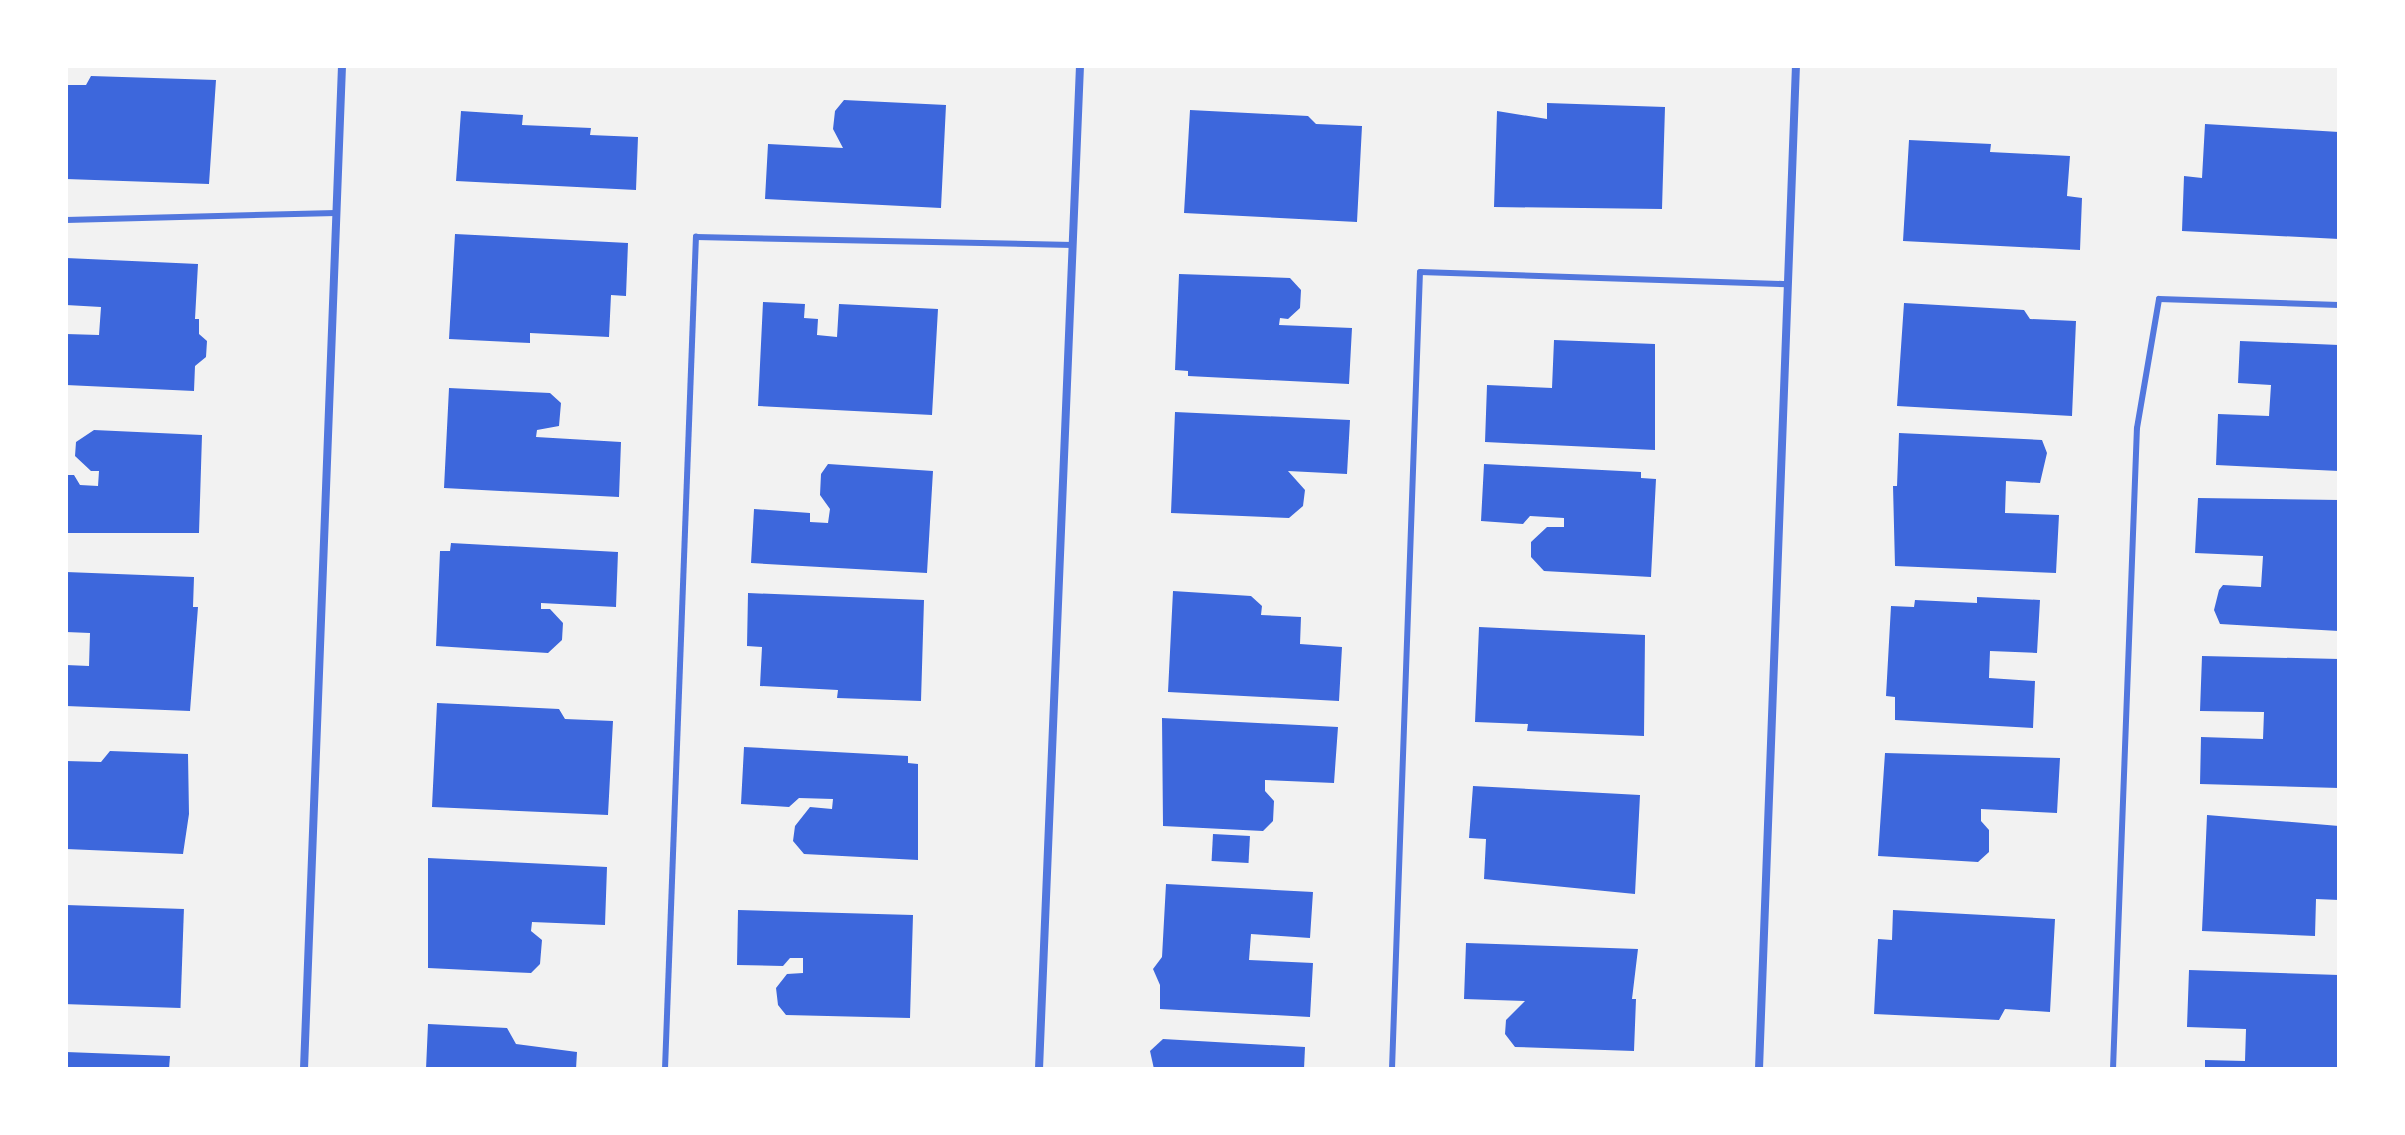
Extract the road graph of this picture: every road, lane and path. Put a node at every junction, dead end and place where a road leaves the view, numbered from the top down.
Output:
1 (342, 66) edge
2 (1080, 66) edge
3 (1796, 66) edge
4 (336, 213) junction
5 (66, 220) edge
6 (1073, 245) junction
7 (1788, 284) junction
8 (2339, 305) edge
9 (304, 1069) edge
10 (665, 1069) edge
11 (1039, 1069) edge
12 (1392, 1069) edge
13 (1759, 1069) edge
14 (2113, 1069) edge

1 - 4 street
2 - 6 street
3 - 7 street
4 - 5 lane
4 - 9 street
6 - 10 lane
6 - 11 street
7 - 12 lane
7 - 13 street
8 - 14 lane

